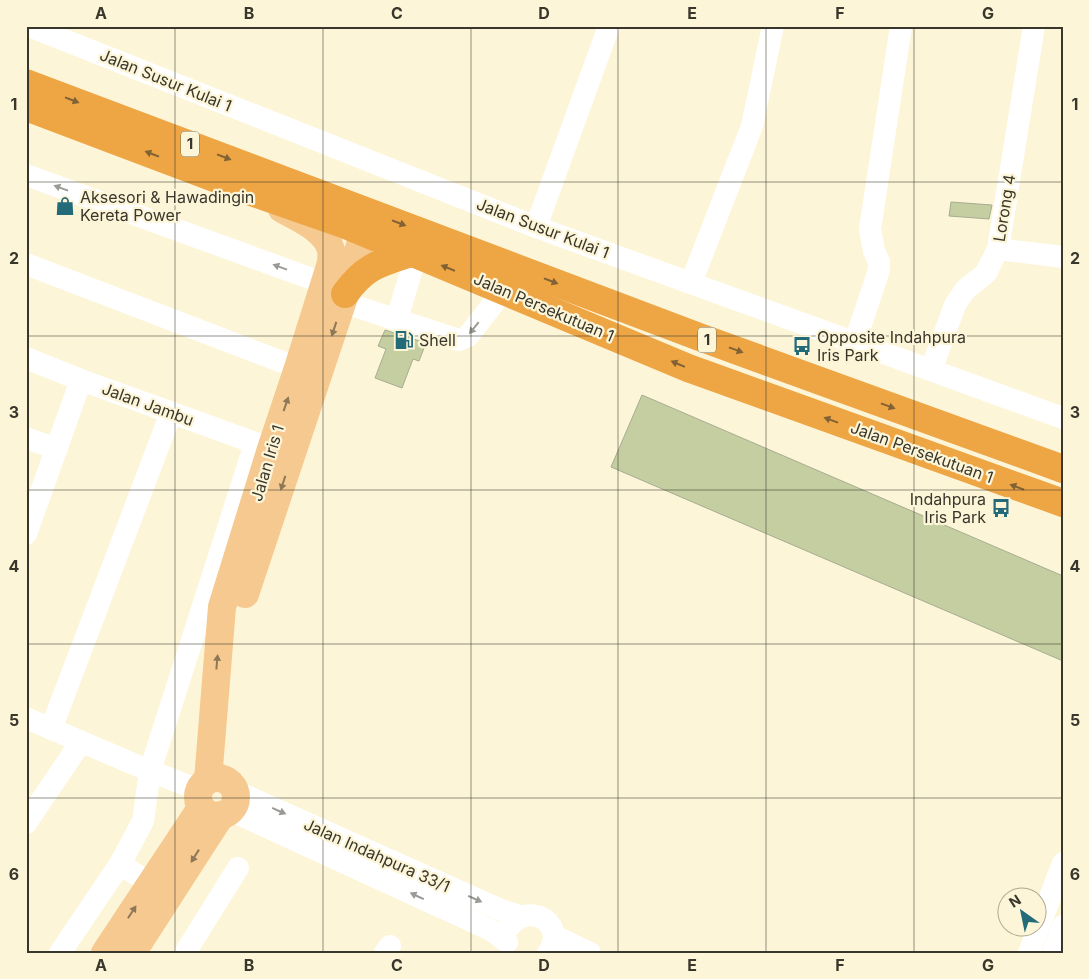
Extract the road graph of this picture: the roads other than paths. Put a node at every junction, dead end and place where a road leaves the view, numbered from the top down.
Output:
1 (28, 26) edge
2 (609, 26) edge
3 (773, 26) edge
4 (901, 26) edge
5 (1034, 26) edge
6 (26, 83) edge
7 (26, 107) edge
8 (26, 175) edge
9 (251, 192) junction
10 (353, 206) junction
11 (536, 226) junction
12 (364, 232) junction
13 (998, 249) junction
14 (414, 254) junction
15 (1063, 257) edge
16 (26, 264) edge
17 (691, 283) junction
18 (504, 290) junction
19 (338, 293) junction
20 (397, 320) junction
21 (855, 342) junction
22 (26, 358) edge
23 (298, 368) junction
24 (931, 370) junction
25 (81, 380) junction
26 (171, 413) junction
27 (1063, 418) edge
28 (26, 438) edge
29 (263, 446) junction
30 (57, 449) junction
31 (1063, 470) edge
32 (1063, 503) edge
33 (27, 530) edge
34 (26, 718) edge
35 (51, 729) junction
36 (81, 742) junction
37 (150, 771) junction
38 (217, 796) junction
39 (26, 823) edge
40 (1063, 862) edge
41 (120, 864) junction
42 (238, 868) dead end
43 (161, 890) junction
44 (520, 916) junction
45 (1063, 926) edge
46 (551, 944) edge
47 (509, 949) edge
48 (60, 953) edge
49 (105, 953) edge
50 (132, 953) edge
51 (185, 953) edge
52 (590, 953) edge
53 (1029, 953) edge
54 (1053, 953) edge

1 - 11 street, Jalan Susur Kulai 1
2 - 11 street
3 - 17 street
4 - 21 street
5 - 13 street, Lorong 4
6 -> 10 highway, Jalan Persekutuan 1 / 1
9 -> 7 highway, Jalan Persekutuan 1 / 1
19 -> 8 street
9 - 12 highway, Jalan Persekutuan 1 / 1
9 - 19 main road, Jalan Iris 1
10 - 12 highway
10 -> 31 highway, Jalan Persekutuan 1 / 1
11 - 17 street, Jalan Susur Kulai 1
12 - 14 highway, Jalan Persekutuan 1 / 1
12 - 19 main road, Jalan Iris 1
13 - 15 street
13 - 24 street, Lorong 4
18 -> 14 highway, Jalan Persekutuan 1 / 1
14 - 19 highway
14 - 20 street
16 - 23 street
17 - 21 street, Jalan Susur Kulai 1
18 -> 20 street
32 -> 18 highway, Jalan Persekutuan 1 / 1
19 - 20 street
19 - 23 main road, Jalan Iris 1
19 -> 38 main road, Jalan Iris 1
21 - 24 street, Jalan Susur Kulai 1
22 - 25 street, Jalan Jambu
29 -> 23 main road, Jalan Iris 1
24 - 27 street, Jalan Susur Kulai 1
25 - 26 street, Jalan Jambu
25 - 30 street
26 - 29 street, Jalan Jambu
26 - 35 street
28 - 30 street
29 - 37 street
38 -> 29 main road, Jalan Iris 1
30 - 33 street
34 - 35 street
35 - 36 street
36 - 37 street
36 - 39 street
37 - 38 street
37 - 41 street
38 - 43 main road
38 -> 44 street, Jalan Indahpura 33/1
47 -> 38 street, Jalan Indahpura 33/1
40 - 53 street
41 - 43 street
41 - 48 street
42 - 51 street
49 -> 43 main road
43 - 50 main road
44 - 46 street, Jalan Indahpura 33/1
44 - 47 street
45 - 54 street
46 - 52 street

